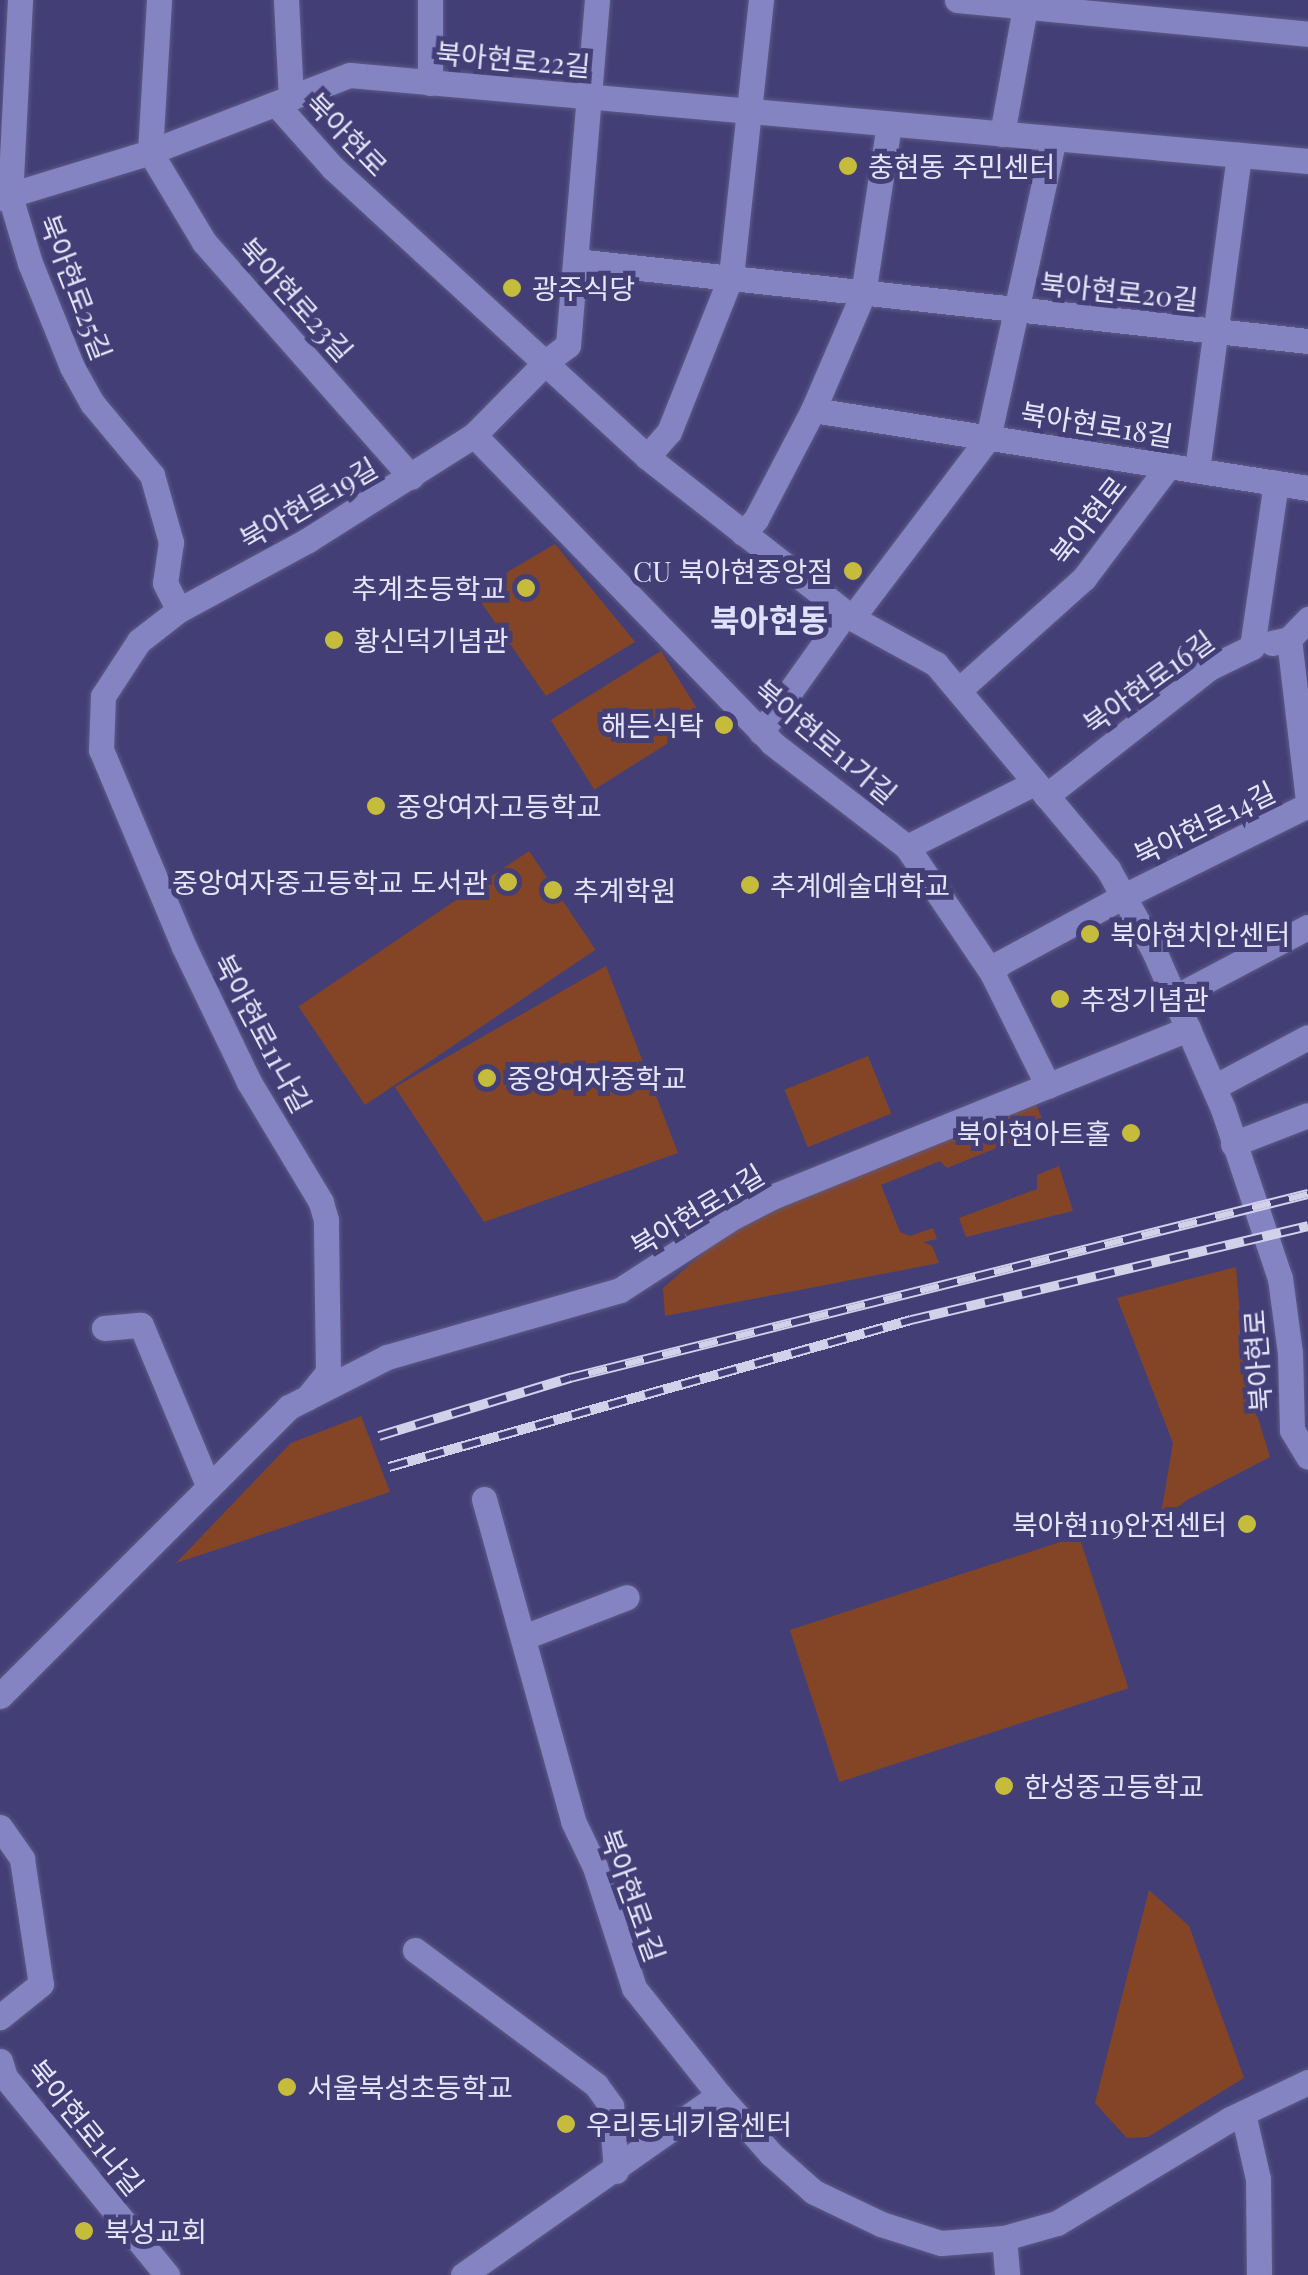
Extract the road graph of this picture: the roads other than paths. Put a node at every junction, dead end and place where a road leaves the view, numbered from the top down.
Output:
1 (20, 0) edge
2 (158, 0) edge
3 (286, 0) edge
4 (430, 0) edge
5 (597, 0) edge
6 (762, 0) edge
7 (957, 0) edge
8 (1024, 6) junction
9 (1308, 34) edge
10 (430, 82) junction
11 (588, 96) junction
12 (284, 101) junction
13 (749, 111) junction
14 (889, 124) junction
15 (1002, 134) junction
16 (1054, 139) junction
17 (150, 152) junction
18 (1239, 155) junction
19 (1308, 161) edge
20 (5, 197) edge
21 (576, 261) junction
22 (731, 276) junction
23 (863, 294) junction
24 (1016, 310) junction
25 (1215, 331) junction
26 (1308, 341) edge
27 (546, 360) junction
28 (813, 410) junction
29 (474, 435) junction
30 (988, 438) junction
31 (647, 457) junction
32 (1169, 465) junction
33 (1197, 470) junction
34 (411, 478) junction
35 (1276, 484) junction
36 (1308, 488) edge
37 (743, 534) junction
38 (179, 610) junction
39 (849, 616) junction
40 (1308, 619) edge
41 (1289, 639) junction
42 (1252, 647) junction
43 (960, 689) junction
44 (103, 696) joint
45 (761, 732) junction
46 (1040, 790) junction
47 (1308, 803) edge
48 (907, 847) junction
49 (1126, 895) junction
50 (1308, 927) edge
51 (992, 973) junction
52 (1175, 996) junction
53 (1188, 1029) junction
54 (1308, 1037) edge
55 (1048, 1086) junction
56 (1214, 1087) junction
57 (1308, 1115) edge
58 (1233, 1144) junction
59 (104, 1328) dead end
60 (1298, 1337) edge
61 (298, 1402) junction
62 (1308, 1457) edge
63 (217, 1476) junction
64 (484, 1499) dead end
65 (628, 1598) dead end
66 (524, 1637) junction
67 (0, 1696) edge
68 (0, 1827) edge
69 (415, 1950) dead end
70 (0, 2016) edge
71 (0, 2061) edge
72 (1308, 2082) edge
73 (718, 2096) junction
74 (1243, 2113) junction
75 (616, 2171) junction
76 (1004, 2238) junction
77 (167, 2275) edge
78 (464, 2275) edge
79 (1007, 2275) edge
80 (1259, 2275) edge

1 - 20 street, 북아현로25길
2 - 17 street
3 - 12 street
4 - 10 street
5 - 11 street
6 - 13 street
7 - 8 street
8 - 9 street
8 - 15 street
10 - 11 street, 북아현로22길
10 - 12 street, 북아현로22길
11 - 13 street, 북아현로22길
11 - 21 street
12 - 17 street, 북아현로
12 - 27 street, 북아현로
13 - 14 street, 북아현로22길
13 - 22 street
14 - 15 street, 북아현로22길
14 - 23 street
15 - 16 street, 북아현로22길
16 - 18 street, 북아현로22길
16 - 24 street, 북아현로20길
17 - 20 street, 북아현로
17 - 34 street, 북아현로23길
18 - 19 street, 북아현로22길
18 - 25 street, 북아현로20길
20 - 38 street, 북아현로25길
21 - 22 street, 북아현로20길
21 - 27 street
22 - 23 street, 북아현로20길
22 - 31 street
23 - 24 street, 북아현로20길
23 - 28 street
24 - 25 street, 북아현로20길
24 - 30 street, 북아현로18길
25 - 26 street, 북아현로20길
25 - 33 street, 북아현로18길
27 - 29 street, 북아현로19길
27 - 31 street, 북아현로
28 - 30 street, 북아현로18길
28 - 37 street
29 - 34 street, 북아현로19길
29 - 45 street, 북아현로11가길
30 - 32 street, 북아현로18길
30 - 39 street
31 - 37 street, 북아현로
32 - 33 street, 북아현로18길
32 - 43 street, 북아현로
33 - 35 street, 북아현로18길
34 - 38 street, 북아현로19길
35 - 36 street, 북아현로18길
35 - 42 street, 북아현로16길
37 - 39 street, 북아현로
38 - 44 street, 북아현로19길
39 - 43 street, 북아현로
39 - 45 street
40 - 41 street
41 - 42 street
41 - 47 street, 북아현로14길
42 - 46 street, 북아현로16길
43 - 46 street, 북아현로
44 - 61 street, 북아현로11나길
45 - 48 street, 북아현로11가길
46 - 48 street, 북아현로16길
46 - 49 street, 북아현로
47 - 49 street, 북아현로14길
48 - 51 street, 북아현로11가길
49 - 51 street
49 - 52 street, 북아현로
50 - 52 street
51 - 55 street, 북아현로11가길
52 - 53 street, 북아현로
53 - 55 street, 북아현로11길
53 - 56 street, 북아현로
54 - 56 street
55 - 61 street, 북아현로11길
56 - 58 street, 북아현로
57 - 58 street
58 - 60 street, 북아현로
59 - 63 street
60 - 62 street, 북아현로
61 - 63 street
63 - 67 street
64 - 66 street, 북아현로1길
65 - 66 street
66 - 73 street, 북아현로1길
68 - 70 street
69 - 75 street
71 - 77 street, 북아현로1나길
72 - 74 street, 북아현로1길
73 - 75 street
73 - 76 street, 북아현로1길
74 - 76 street, 북아현로1길
74 - 80 street
75 - 78 street
76 - 79 street

